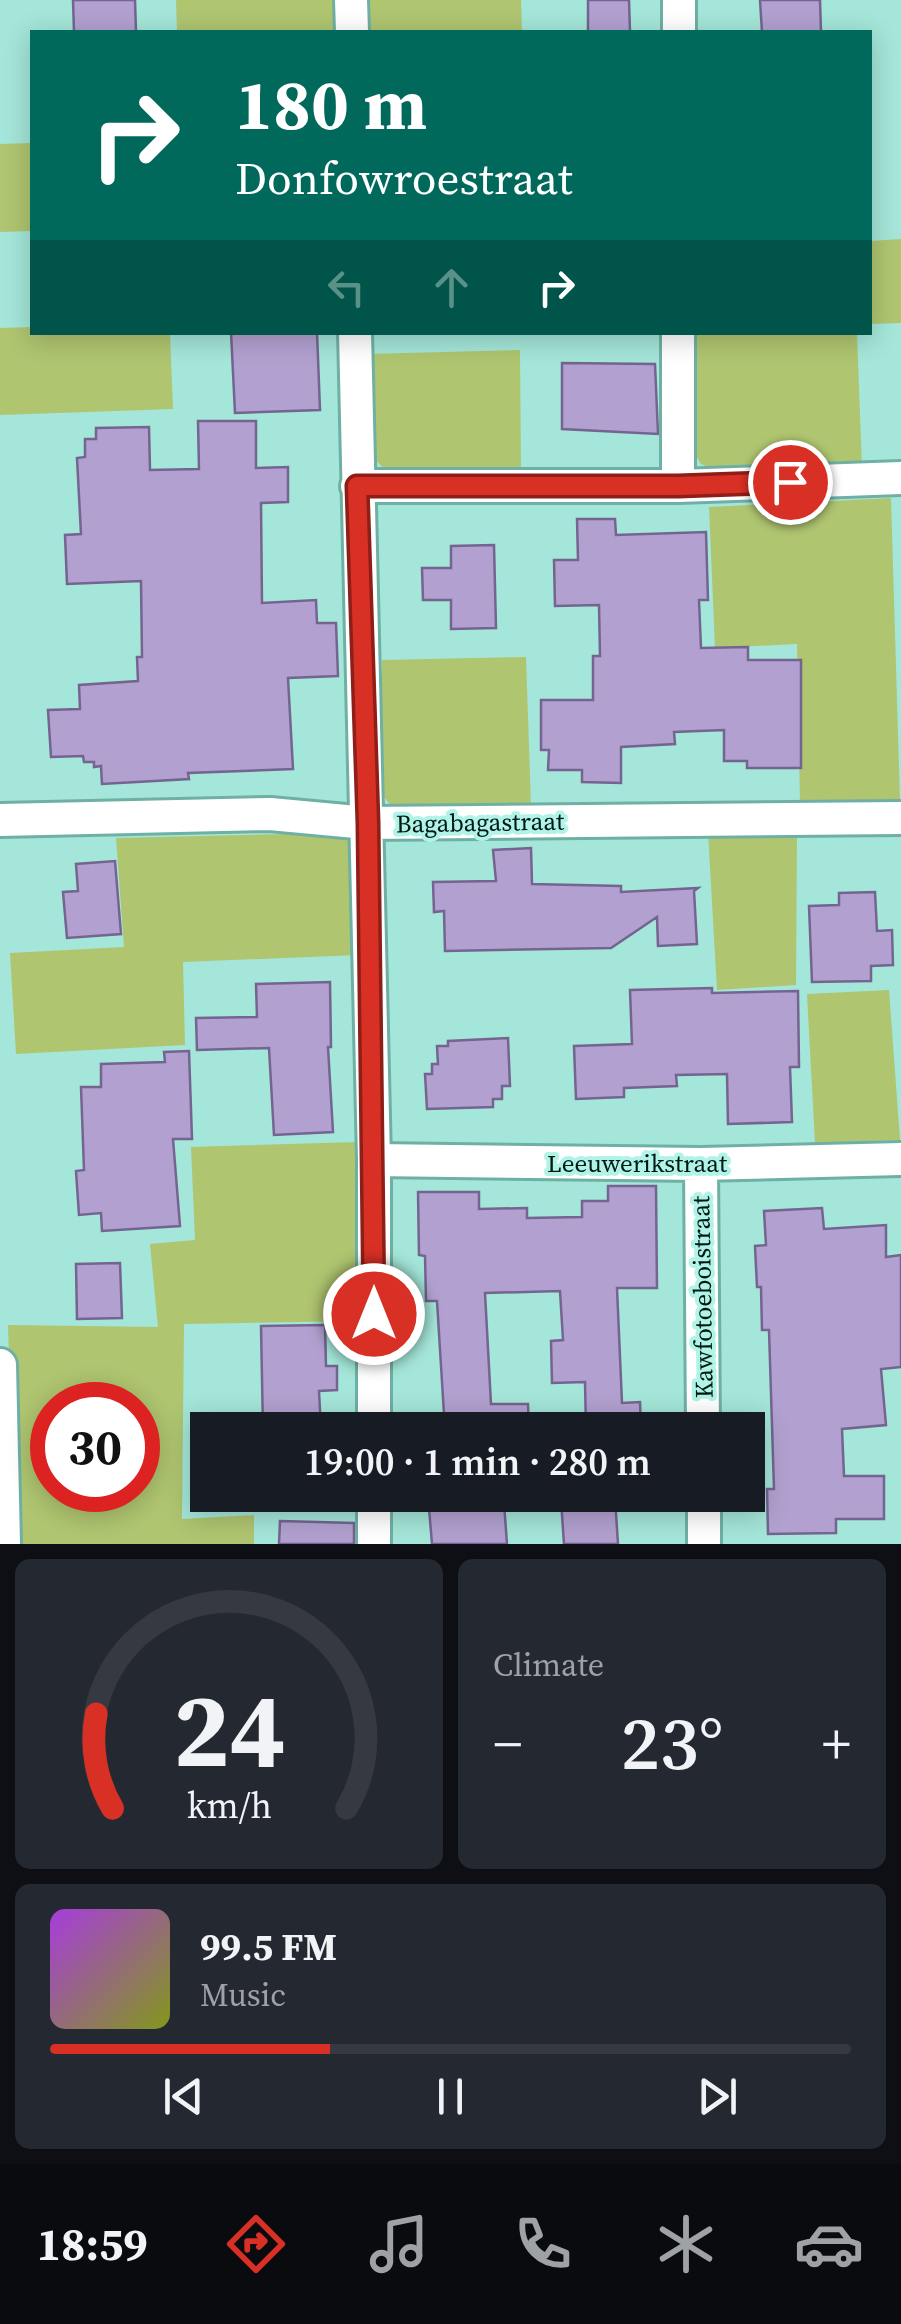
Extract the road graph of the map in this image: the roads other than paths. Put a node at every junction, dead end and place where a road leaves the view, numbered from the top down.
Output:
1 (351, 0) edge
2 (679, 0) edge
3 (352, 30) edge
4 (679, 30) edge
5 (355, 335) edge
6 (678, 335) edge
7 (901, 478) edge
8 (357, 486) junction
9 (678, 486) junction
10 (901, 818) edge
11 (0, 820) edge
12 (368, 823) junction
13 (901, 1159) edge
14 (374, 1160) junction
15 (701, 1164) junction
16 (0, 1365) edge
17 (374, 1412) edge
18 (703, 1412) edge
19 (374, 1512) edge
20 (704, 1512) edge
21 (4, 1544) edge
22 (374, 1544) edge
23 (704, 1544) edge

1 - 3 street
2 - 4 street
5 - 8 street
6 - 9 street
7 - 9 street
8 - 9 street
8 - 12 street
10 - 12 street, Bagabagastraat
11 - 12 street, Bagabagastraat
12 - 14 street
13 - 15 street, Leeuwerikstraat
14 - 15 street, Leeuwerikstraat
14 - 17 street
15 - 18 street, Kawfotoeboistraat
16 - 21 street
19 - 22 street
20 - 23 street

